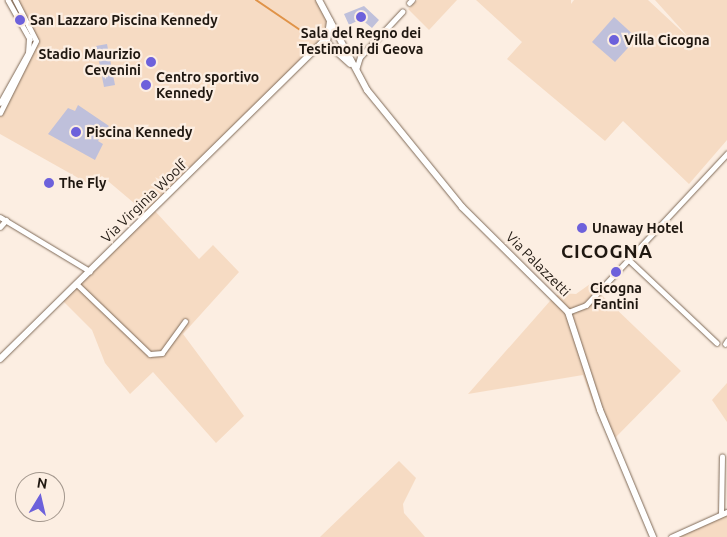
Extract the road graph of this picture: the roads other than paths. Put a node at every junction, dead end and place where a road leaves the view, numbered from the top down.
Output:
1 (8, 0) edge
2 (15, 0) edge
3 (319, 0) edge
4 (402, 12) dead end
5 (330, 20) junction
6 (29, 37) junction
7 (328, 37) junction
8 (339, 38) junction
9 (332, 47) junction
10 (34, 50) junction
11 (316, 52) junction
12 (349, 57) junction
13 (360, 57) junction
14 (356, 71) junction
15 (0, 103) edge
16 (1, 109) edge
17 (727, 154) edge
18 (722, 160) junction
19 (727, 165) edge
20 (0, 217) edge
21 (6, 220) junction
22 (0, 227) edge
23 (628, 259) junction
24 (90, 271) junction
25 (77, 284) junction
26 (568, 312) junction
27 (185, 321) dead end
28 (717, 343) dead end
29 (0, 359) edge
30 (722, 457) dead end
31 (727, 512) edge
32 (722, 514) junction
33 (653, 537) edge
34 (671, 537) edge

1 - 6 street
2 - 10 street
3 - 5 main road, Via Palazzetti
4 - 13 street
5 - 7 main road
5 - 8 main road, Via Palazzetti
6 - 10 street
6 - 15 street
7 - 8 main road
7 - 9 main road, Via Palazzetti
7 - 11 main road, Via Virginia Woolf
8 - 9 main road
8 - 12 main road, Via Palazzetti
9 - 11 main road, Via Virginia Woolf
9 - 14 main road, Via Palazzetti
10 - 16 street
11 - 24 main road, Via Virginia Woolf
12 - 13 street
12 - 14 main road, Via Palazzetti
13 - 14 street
14 - 26 main road, Via Palazzetti
17 - 18 street
18 - 19 street
18 - 23 street
20 - 21 street
21 - 22 street
21 - 24 street
23 - 26 street
23 - 28 street
24 - 25 main road, Via Virginia Woolf
25 - 27 street
25 - 29 main road, Via Virginia Woolf
26 - 33 main road, Via Palazzetti
30 - 32 street
31 - 32 street
32 - 34 street

